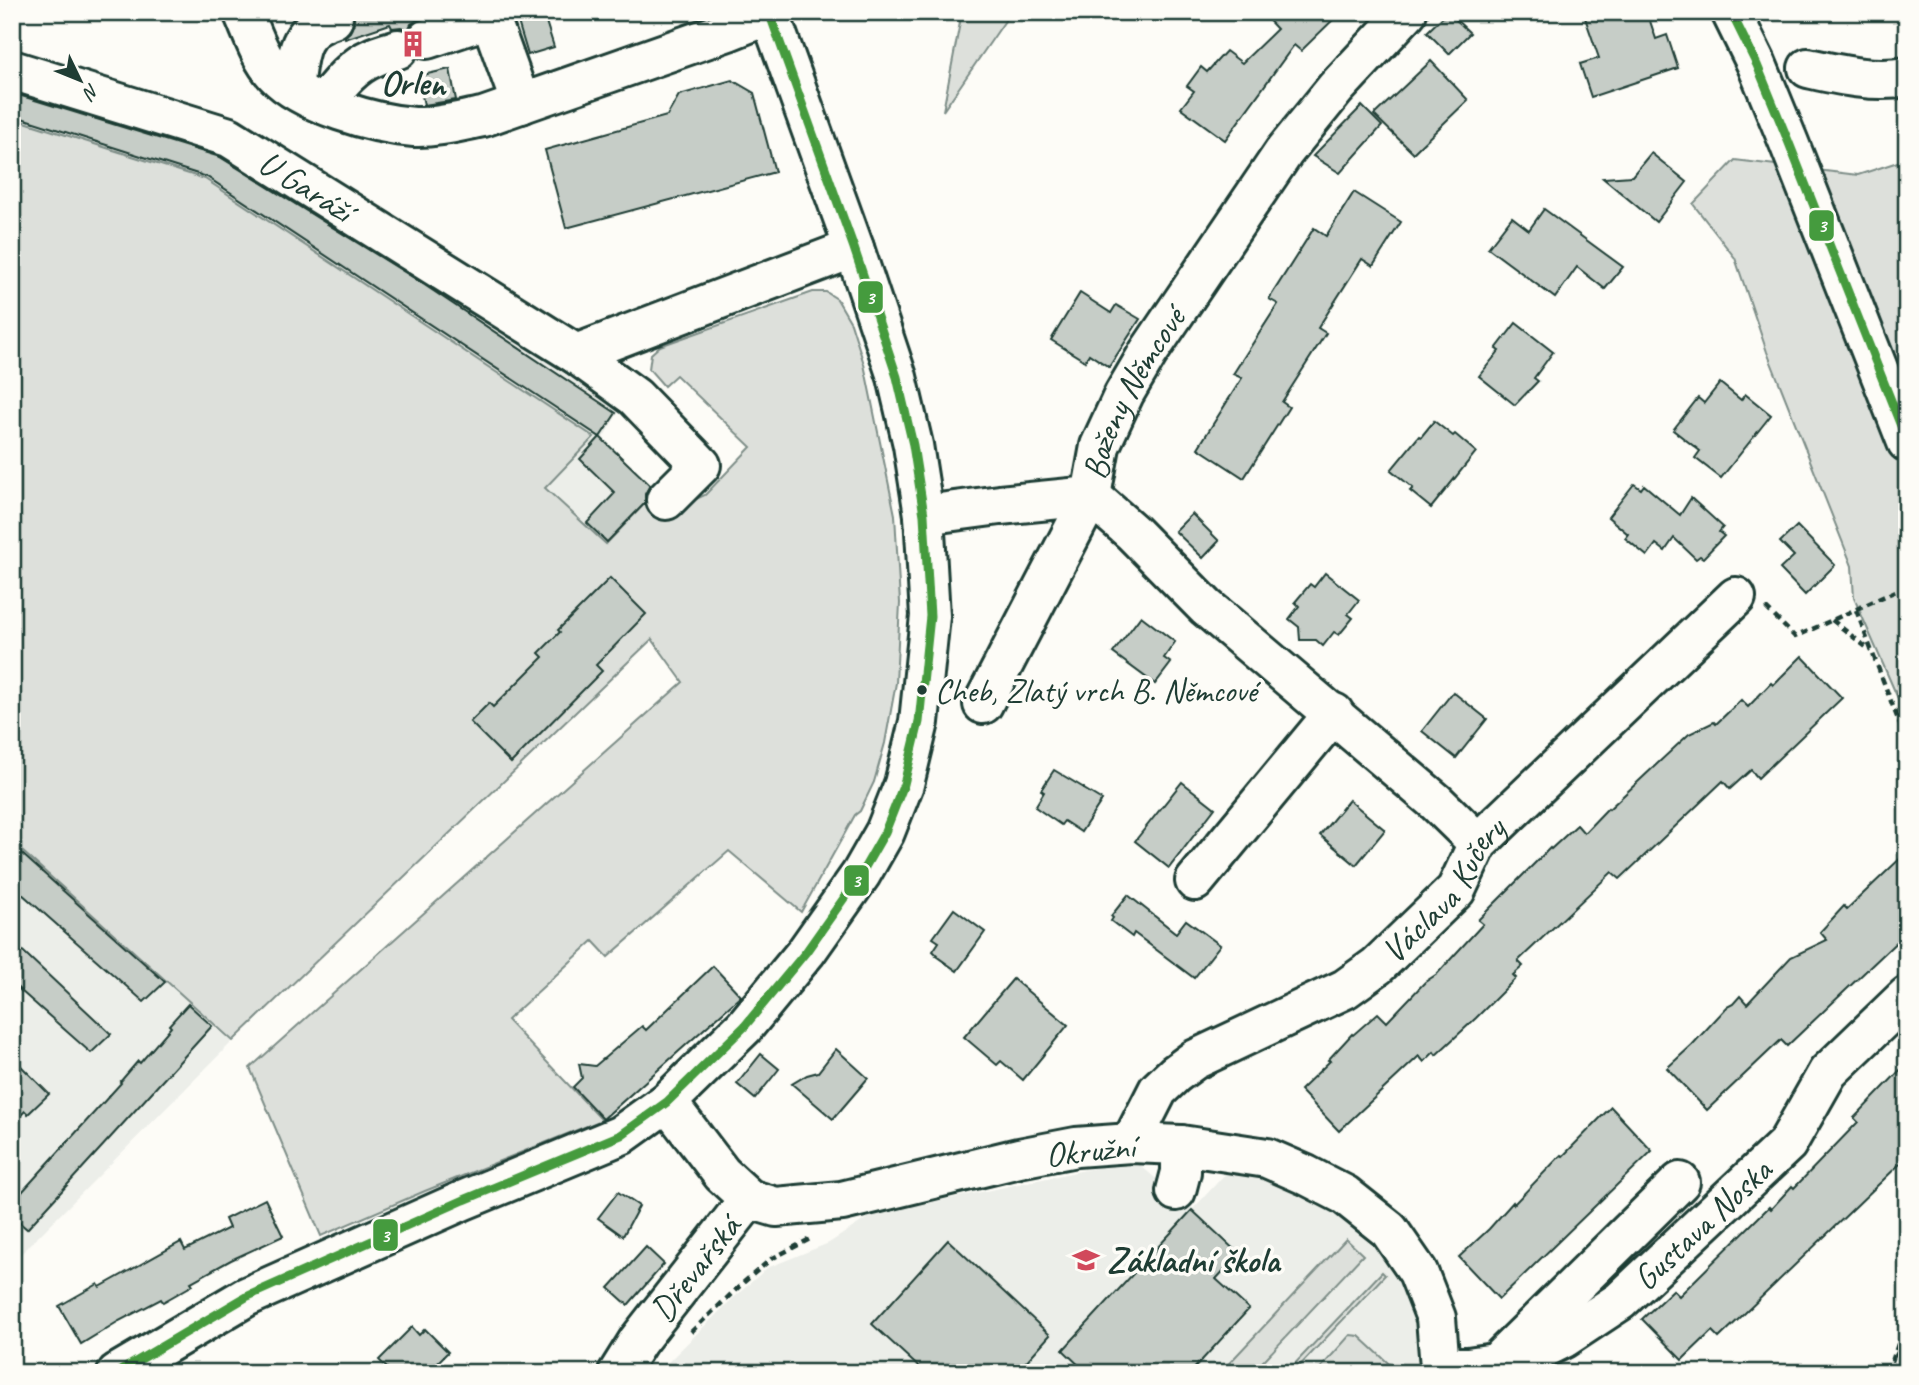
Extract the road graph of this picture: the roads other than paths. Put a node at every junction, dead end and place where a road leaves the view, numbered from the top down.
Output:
1 (243, 12) edge
2 (1407, 12) edge
3 (1731, 12) edge
4 (771, 13) edge
5 (489, 15) edge
6 (333, 19) dead end
7 (1808, 68) dead end
8 (12, 70) edge
9 (1907, 77) edge
10 (308, 96) junction
11 (521, 104) junction
12 (854, 248) junction
13 (576, 354) junction
14 (1907, 442) edge
15 (1090, 496) junction
16 (666, 500) dead end
17 (924, 515) junction
18 (1736, 597) road end
19 (983, 704) dead end
20 (1334, 713) junction
21 (1478, 844) junction
22 (1195, 881) dead end
23 (1907, 996) edge
24 (667, 1102) junction
25 (1131, 1143) junction
26 (1181, 1144) junction
27 (1680, 1182) dead end
28 (1176, 1191) dead end
29 (749, 1199) junction
30 (1496, 1363) junction
31 (1439, 1370) edge
32 (117, 1373) edge
33 (618, 1373) edge

1 - 10 street
2 - 15 street, Boženy Němcové
3 - 14 street
4 - 11 street
4 - 12 street
5 - 10 street
5 - 11 street
6 - 10 street
7 - 9 street
8 - 13 street, U Garáží
10 - 11 street
12 - 13 street
12 - 17 street
13 - 16 street, U Garáží
15 - 17 street, Boženy Němcové
15 - 19 street
15 - 20 street
17 - 24 street
18 - 21 street, Václava Kučery
20 - 21 street
20 - 22 street
21 - 25 street, Václava Kučery
23 - 30 street, Gustava Noska
24 - 29 street
24 - 32 street
25 - 26 street, Okružní
25 - 29 street, Okružní
26 - 28 street
26 - 31 street, Okružní
27 - 30 street
29 - 33 street, Dřevařská
30 - 31 street, Gustava Noska

